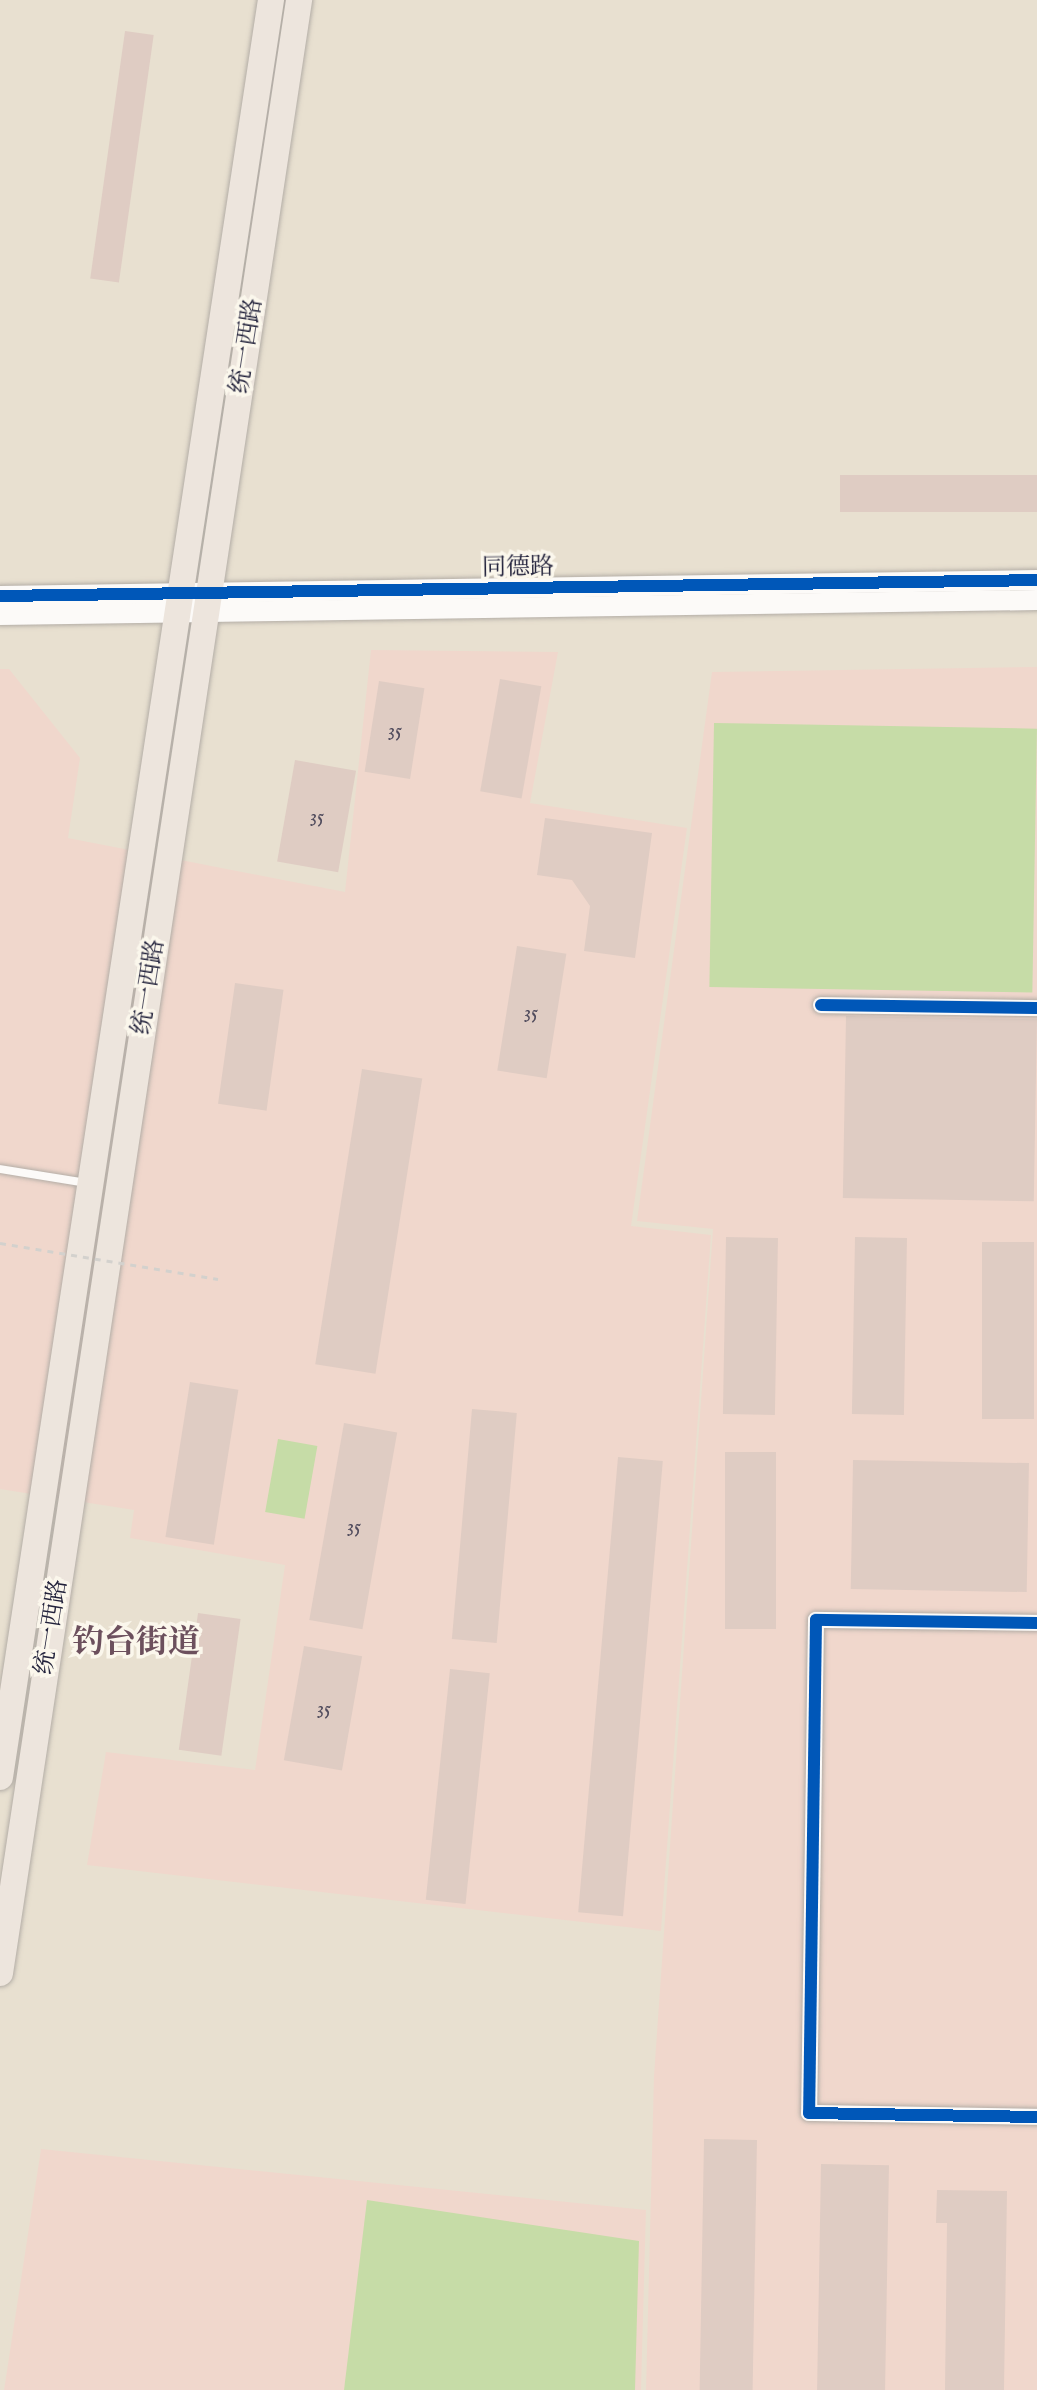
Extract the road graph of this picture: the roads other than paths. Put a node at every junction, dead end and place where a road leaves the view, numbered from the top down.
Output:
1 (271, 0) edge
2 (299, 0) edge
3 (1037, 580) edge
4 (0, 596) edge
5 (1037, 600) edge
6 (180, 602) junction
7 (207, 605) junction
8 (0, 615) edge
9 (821, 1005) dead end
10 (1037, 1008) edge
11 (0, 1169) edge
12 (91, 1183) junction
13 (1037, 1623) edge
14 (0, 1777) edge
15 (0, 1973) edge
16 (1037, 2117) edge

1 - 6 main road, 统一西路
2 - 7 main road, 统一西路
3 - 7 street, 同德路
4 - 6 street, 同德路
5 - 7 street, 同德路
6 - 7 street, 同德路
6 - 8 street, 同德路
6 - 12 main road, 统一西路
7 - 15 main road, 统一西路
9 - 10 street
11 - 12 lane
12 - 14 main road, 统一西路
13 - 16 street

